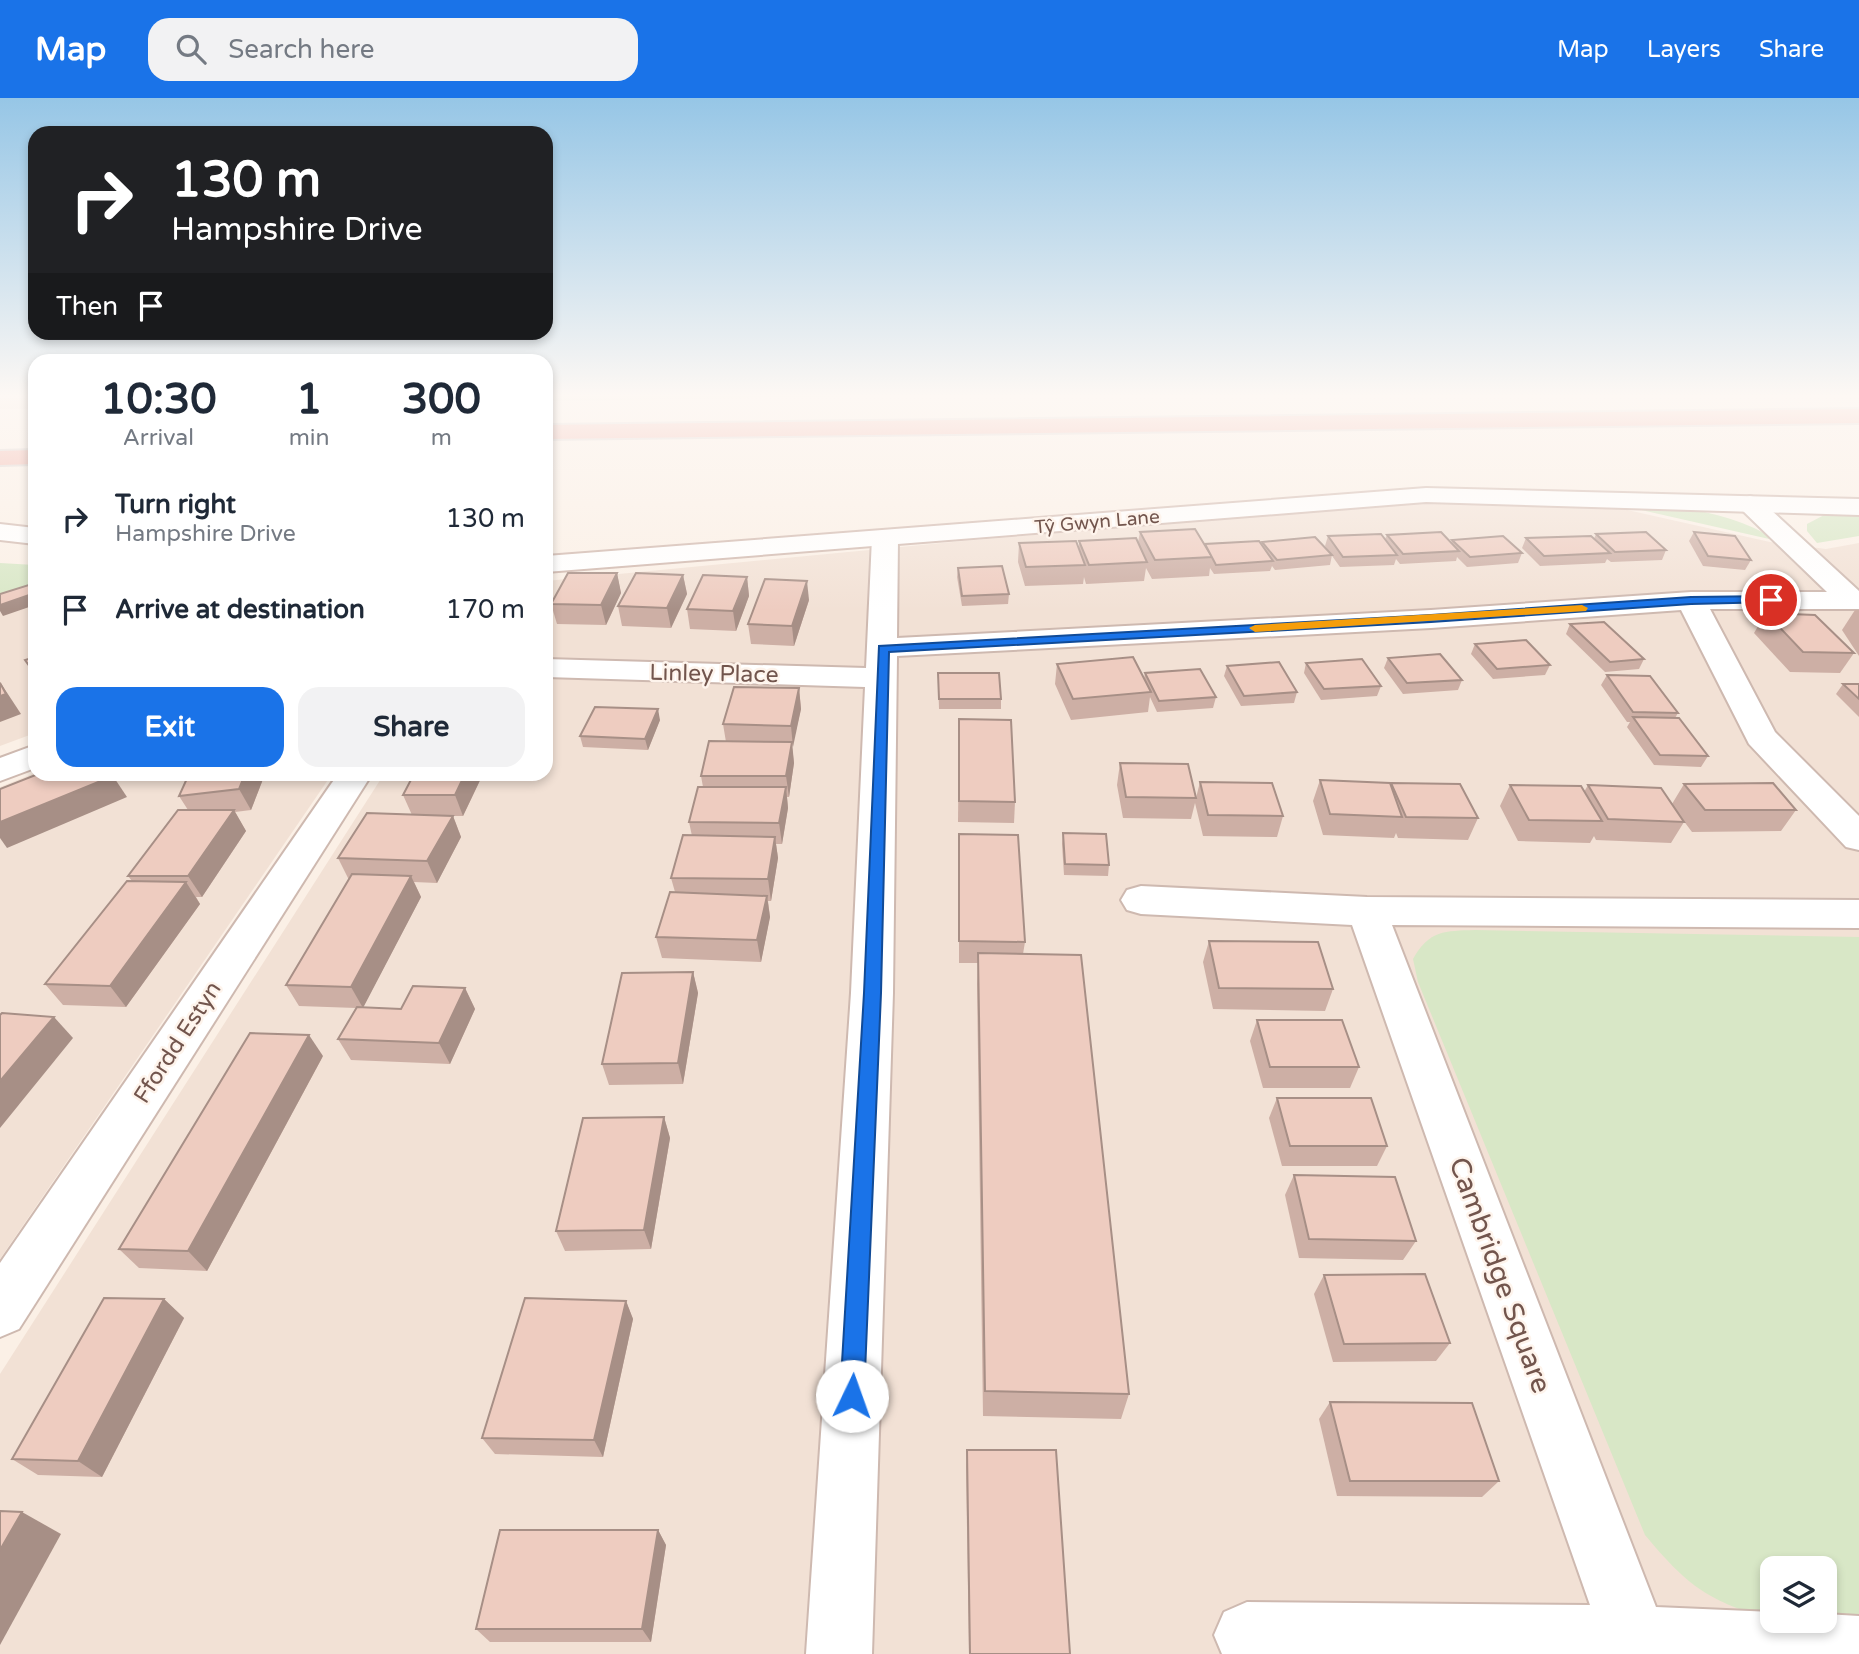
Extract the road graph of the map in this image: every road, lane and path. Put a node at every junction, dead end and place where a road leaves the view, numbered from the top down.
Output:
1 (1750, 504) junction
2 (1859, 507) edge
3 (0, 532) edge
4 (28, 536) edge
5 (885, 538) junction
6 (553, 563) edge
7 (1855, 599) edge
8 (1691, 601) junction
9 (883, 663) junction
10 (553, 668) edge
11 (615, 671) junction
12 (602, 701) dead end
13 (28, 759) edge
14 (0, 770) edge
15 (350, 781) edge
16 (1859, 838) edge
17 (1141, 901) dead end
18 (1367, 911) junction
19 (1859, 914) edge
20 (0, 1310) edge
21 (1247, 1634) dead end
22 (1635, 1639) junction
23 (1859, 1649) edge
24 (839, 1654) edge

1 - 2 street, Tŷ Gwyn Lane
1 - 5 street, Tŷ Gwyn Lane
1 - 7 street
3 - 4 street
5 - 6 street, Tŷ Gwyn Lane
5 - 9 street
7 - 8 street, Linley Place
8 - 9 street, Linley Place
8 - 16 street
9 - 11 street, Linley Place
9 - 24 street
10 - 11 street, Linley Place
11 - 12 street
13 - 14 street
15 - 20 street, Ffordd Estyn
17 - 18 street
18 - 19 street
18 - 22 street, Cambridge Square
21 - 22 street
22 - 23 street

